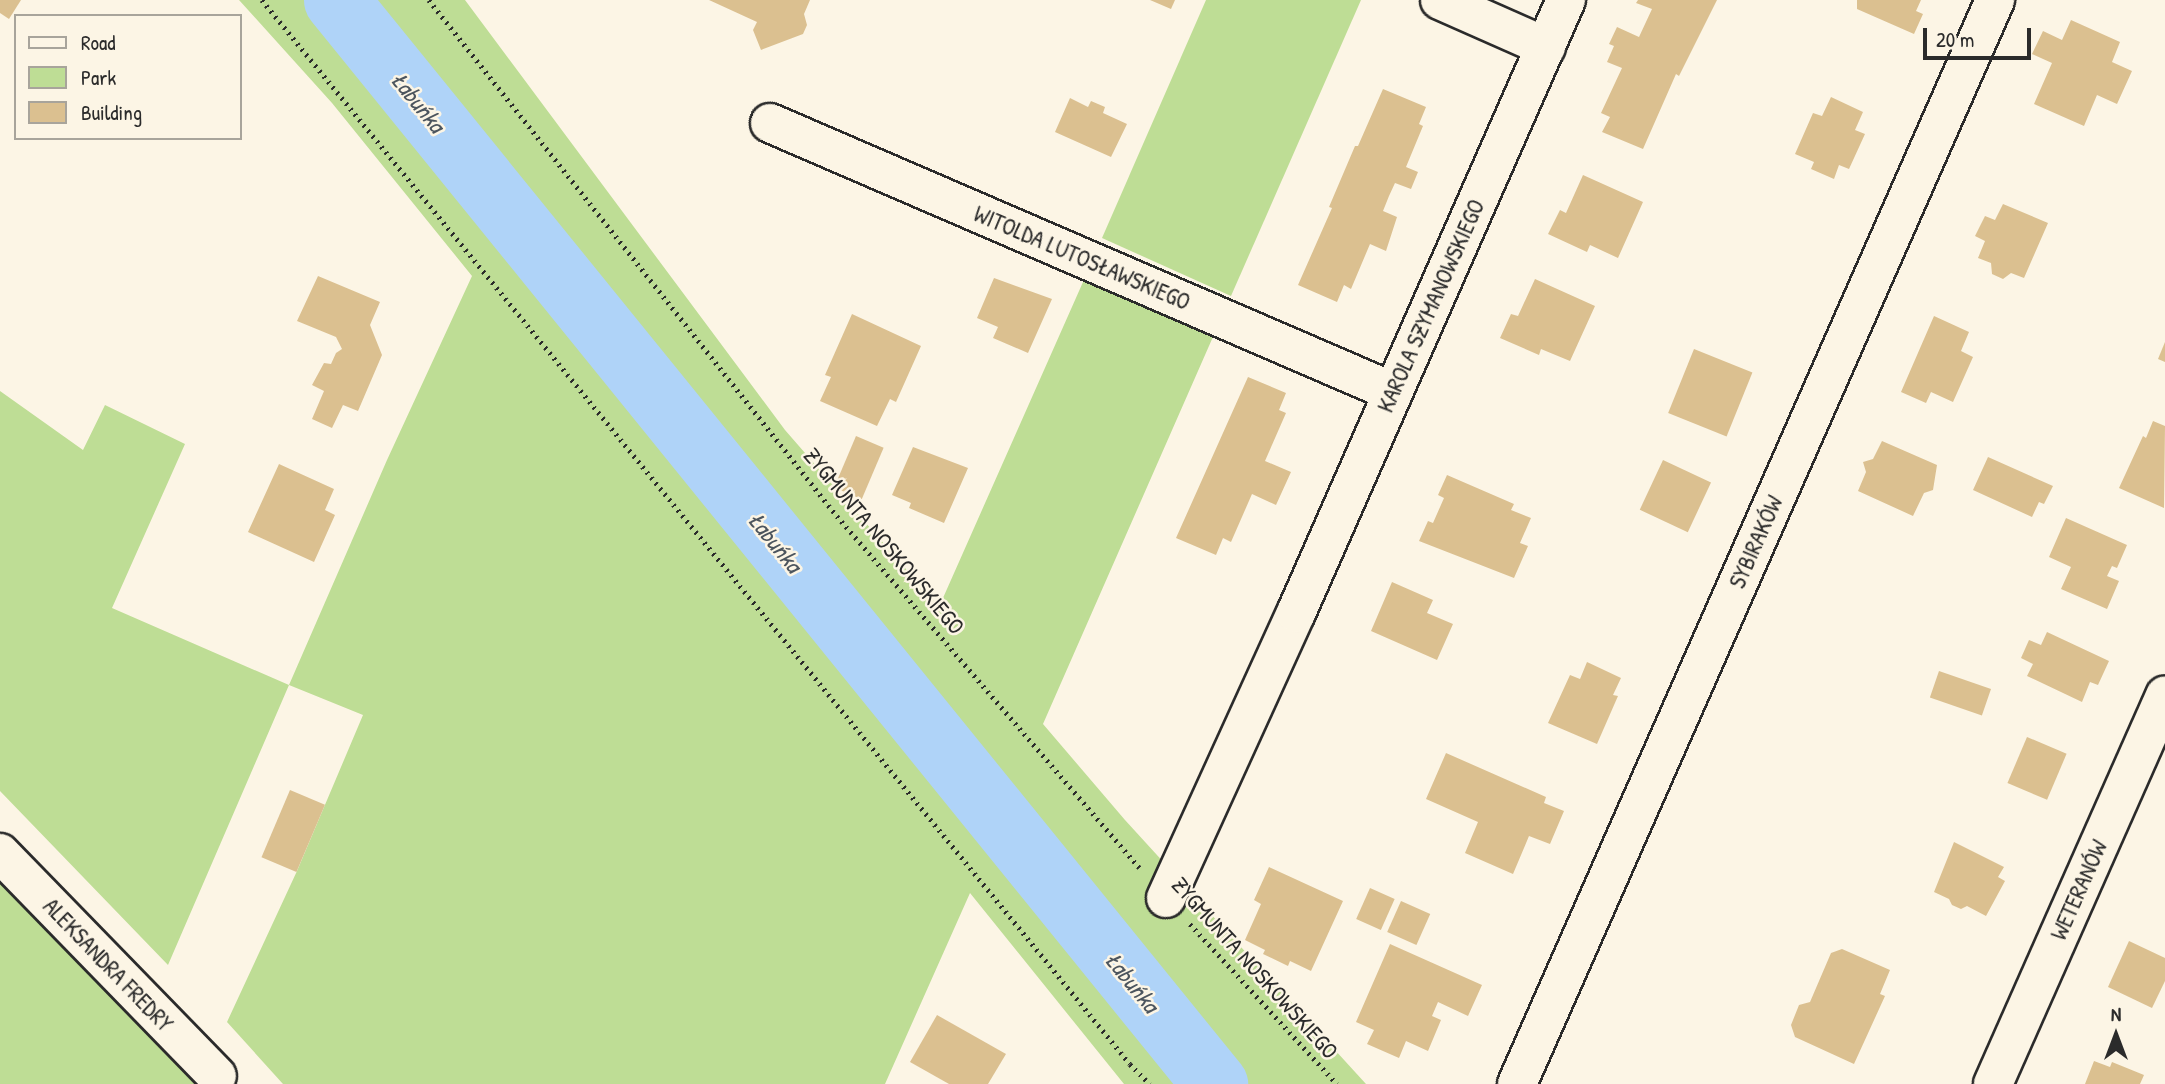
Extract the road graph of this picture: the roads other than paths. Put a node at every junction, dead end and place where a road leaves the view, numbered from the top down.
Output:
1 (1440, 0) edge
2 (1566, 0) edge
3 (1994, 0) edge
4 (1546, 47) junction
5 (770, 122) dead end
6 (1393, 393) junction
7 (2165, 695) edge
8 (0, 853) edge
9 (1166, 898) road end
10 (217, 1076) dead end
11 (1517, 1084) edge
12 (1993, 1084) edge

1 - 4 street
2 - 4 street, KAROLA SZYMANOWSKIEGO
3 - 11 street, SYBIRAKÓW
4 - 6 street, KAROLA SZYMANOWSKIEGO
5 - 6 street, WITOLDA LUTOSŁAWSKIEGO
6 - 9 street, KAROLA SZYMANOWSKIEGO
7 - 12 street, WETERANÓW
8 - 10 street, ALEKSANDRA FREDRY

